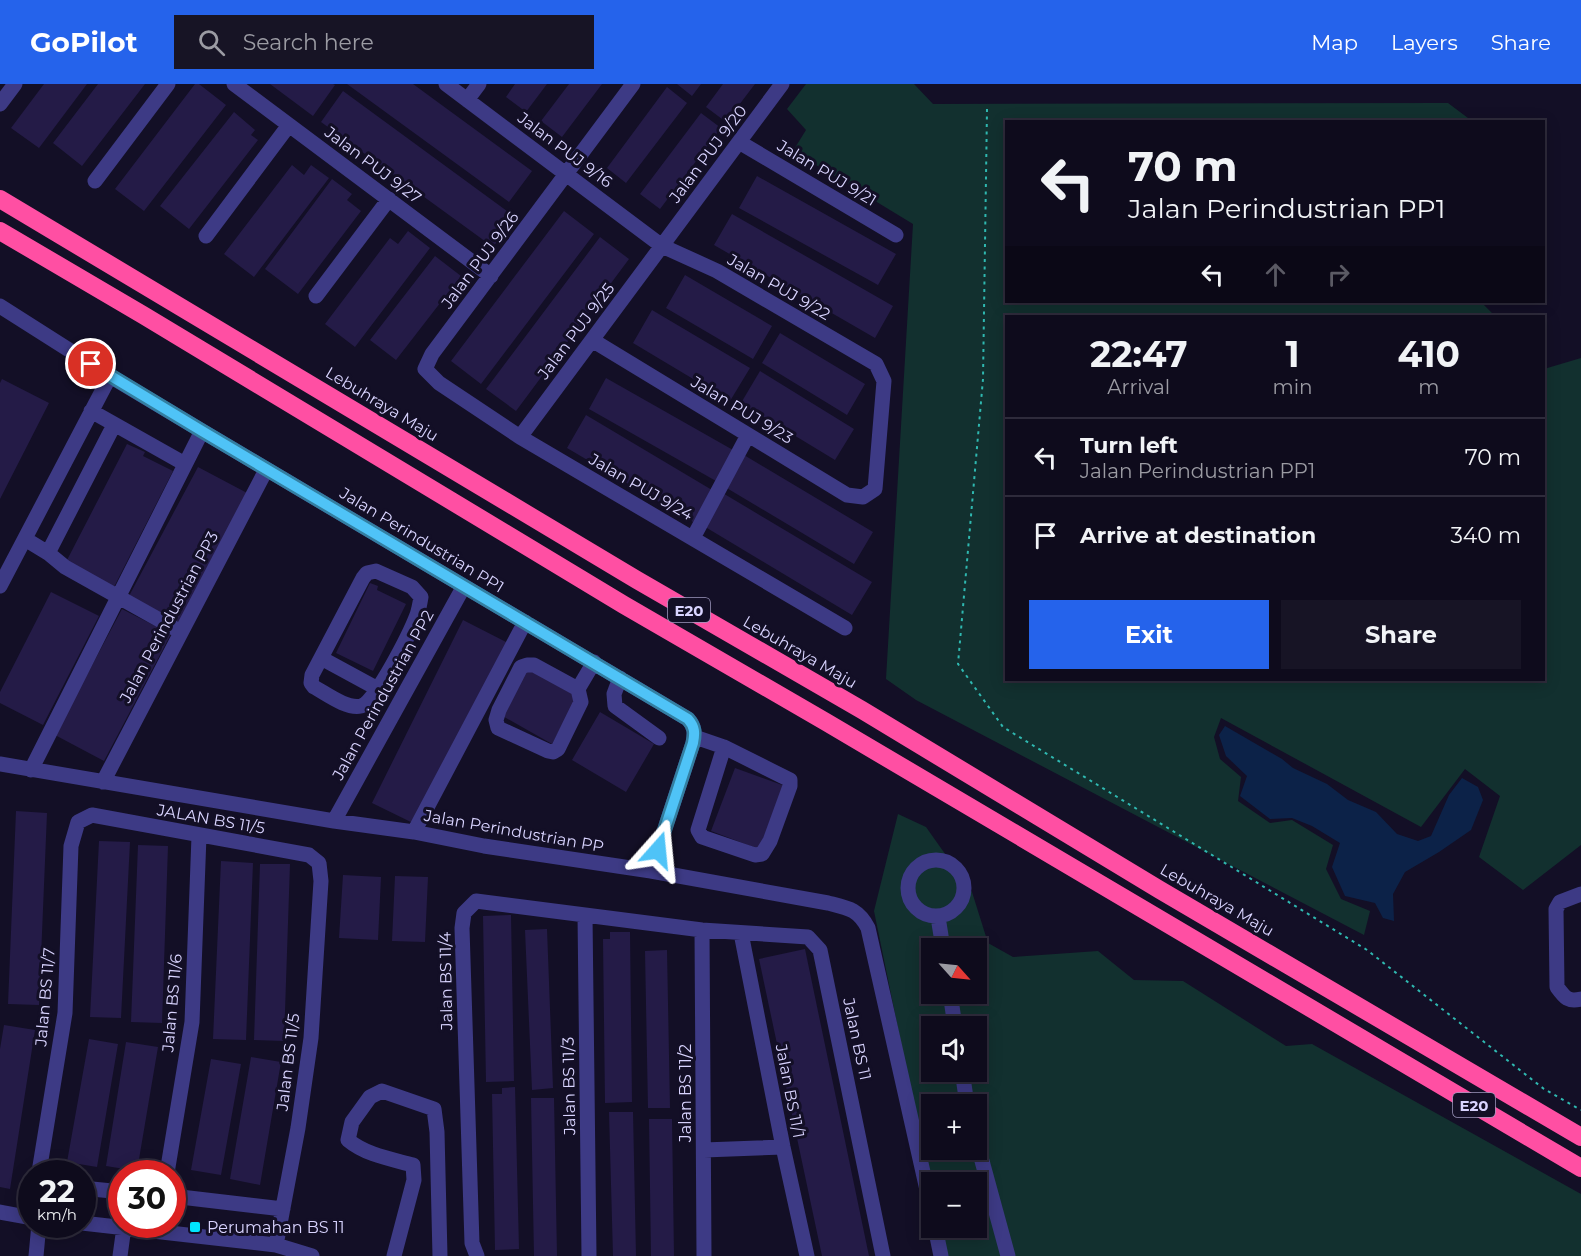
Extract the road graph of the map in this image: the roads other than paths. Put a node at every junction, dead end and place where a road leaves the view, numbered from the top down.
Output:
1 (15, 84) edge
2 (168, 84) edge
3 (234, 84) edge
4 (446, 84) edge
5 (479, 84) edge
6 (633, 84) edge
7 (782, 84) edge
8 (467, 100) junction
9 (0, 104) edge
10 (289, 125) junction
11 (739, 142) junction
12 (566, 174) junction
13 (95, 182) dead end
14 (0, 199) edge
15 (389, 199) junction
16 (0, 231) edge
17 (896, 235) dead end
18 (206, 236) dead end
19 (662, 246) junction
20 (491, 276) junction
21 (316, 296) dead end
22 (0, 306) edge
23 (592, 340) junction
24 (425, 369) joint
25 (110, 376) junction
26 (91, 411) junction
27 (114, 425) junction
28 (202, 431) junction
29 (748, 435) junction
30 (520, 437) junction
31 (185, 464) junction
32 (266, 470) junction
33 (876, 489) joint
34 (693, 538) junction
35 (25, 539) junction
36 (48, 553) junction
37 (0, 586) edge
38 (464, 586) junction
39 (118, 596) junction
40 (525, 622) junction
41 (845, 628) dead end
42 (182, 632) junction
43 (401, 648) junction
44 (321, 658) junction
45 (424, 658) junction
46 (594, 662) junction
47 (620, 678) junction
48 (378, 689) junction
49 (578, 689) junction
50 (694, 737) junction
51 (659, 738) dead end
52 (724, 747) junction
53 (0, 764) edge
54 (31, 770) junction
55 (103, 782) junction
56 (334, 821) junction
57 (78, 822) joint
58 (414, 832) junction
59 (199, 836) junction
60 (651, 872) junction
61 (321, 881) joint
62 (1581, 894) edge
63 (585, 915) junction
64 (938, 916) dead end
65 (702, 930) junction
66 (741, 933) junction
67 (941, 938) edge
68 (1581, 999) edge
69 (1581, 1137) edge
70 (783, 1147) junction
71 (704, 1150) junction
72 (41, 1160) edge
73 (169, 1160) edge
74 (982, 1160) edge
75 (1581, 1168) edge
76 (923, 1172) edge
77 (414, 1175) junction
78 (439, 1178) junction
79 (186, 1198) edge
80 (283, 1209) junction
81 (0, 1212) edge
82 (18, 1215) edge
83 (186, 1234) edge
84 (38, 1238) edge
85 (122, 1238) edge
86 (937, 1238) edge
87 (276, 1245) junction
88 (36, 1256) edge
89 (120, 1256) edge
90 (312, 1256) edge
91 (394, 1256) edge
92 (440, 1256) edge
93 (477, 1256) edge
94 (589, 1256) edge
95 (705, 1256) edge
96 (807, 1256) edge
97 (883, 1256) edge
98 (941, 1256) edge
99 (1008, 1256) edge

1 - 9 street
2 - 13 street
3 - 10 street, Jalan PUJ 9/27
4 - 8 street, Jalan PUJ 9/16
5 - 8 street
6 - 12 street, Jalan PUJ 9/26
7 - 11 street, Jalan PUJ 9/20
8 - 12 street, Jalan PUJ 9/16
10 - 15 street, Jalan PUJ 9/27
10 - 18 street
11 - 17 street, Jalan PUJ 9/21
11 - 19 street, Jalan PUJ 9/20
12 - 19 street, Jalan PUJ 9/16
12 - 20 street, Jalan PUJ 9/26
14 - 69 highway, Lebuhraya Maju / E20
15 - 20 street, Jalan PUJ 9/27
15 - 21 street
16 - 75 highway, E20
19 - 23 street, Jalan PUJ 9/25
19 - 33 street, Jalan PUJ 9/22
20 - 24 street, Jalan PUJ 9/26
22 - 25 street, Jalan Perindustrian PP1
23 - 29 street, Jalan PUJ 9/23
23 - 30 street, Jalan PUJ 9/25
24 - 30 street, Jalan PUJ 9/24
25 - 26 street
25 - 28 street, Jalan Perindustrian PP1
26 - 27 street
26 - 35 street
27 - 31 street
27 - 36 street
28 - 31 street
28 - 32 street, Jalan Perindustrian PP1
29 - 33 street, Jalan PUJ 9/23
29 - 34 street
30 - 34 street, Jalan PUJ 9/24
31 - 39 street
32 - 38 street, Jalan Perindustrian PP1
32 - 42 street, Jalan Perindustrian PP3
34 - 41 street, Jalan PUJ 9/24
35 - 36 street
35 - 37 street
36 - 39 street
38 - 40 street, Jalan Perindustrian PP1
38 - 45 street, Jalan Perindustrian PP2
39 - 42 street
39 - 54 street
40 - 46 street, Jalan Perindustrian PP1
40 - 58 street
42 - 55 street, Jalan Perindustrian PP3
43 - 44 street
43 - 45 street
43 - 48 street
44 - 48 street
44 - 48 street
45 - 56 street, Jalan Perindustrian PP2
46 - 47 street, Jalan Perindustrian PP1
46 - 49 street
47 - 50 street, Jalan Perindustrian PP1
47 - 51 street
49 - 49 street
50 - 52 street
50 - 60 street
52 - 52 street
53 - 54 street, Jalan Perindustrian PP
54 - 55 street, Jalan Perindustrian PP
55 - 56 street, Jalan Perindustrian PP
56 - 58 street, Jalan Perindustrian PP
57 - 59 street, JALAN BS 11/5
57 - 72 street, Jalan BS 11/7
58 - 60 street, Jalan Perindustrian PP
59 - 61 street, JALAN BS 11/5
59 - 73 street, Jalan BS 11/6
60 - 76 street, Jalan Perindustrian PP
61 - 80 street, Jalan BS 11/5
62 - 68 street
63 - 65 street, Jalan BS 11/4
63 - 93 street, Jalan BS 11/4
63 - 94 street, Jalan BS 11/3
64 - 67 street
65 - 66 street, Jalan BS 11
65 - 71 street, Jalan BS 11/2
66 - 70 street, Jalan BS 11/1
66 - 97 street, Jalan BS 11
70 - 71 street
70 - 96 street, Jalan BS 11/1
71 - 95 street, Jalan BS 11/2
74 - 99 street
77 - 78 street
77 - 78 street
77 - 91 street
78 - 92 street
79 - 80 street
80 - 87 street, Jalan BS 11/5
81 - 82 street
83 - 87 street
84 - 88 street
85 - 89 street
86 - 98 street
87 - 90 street

